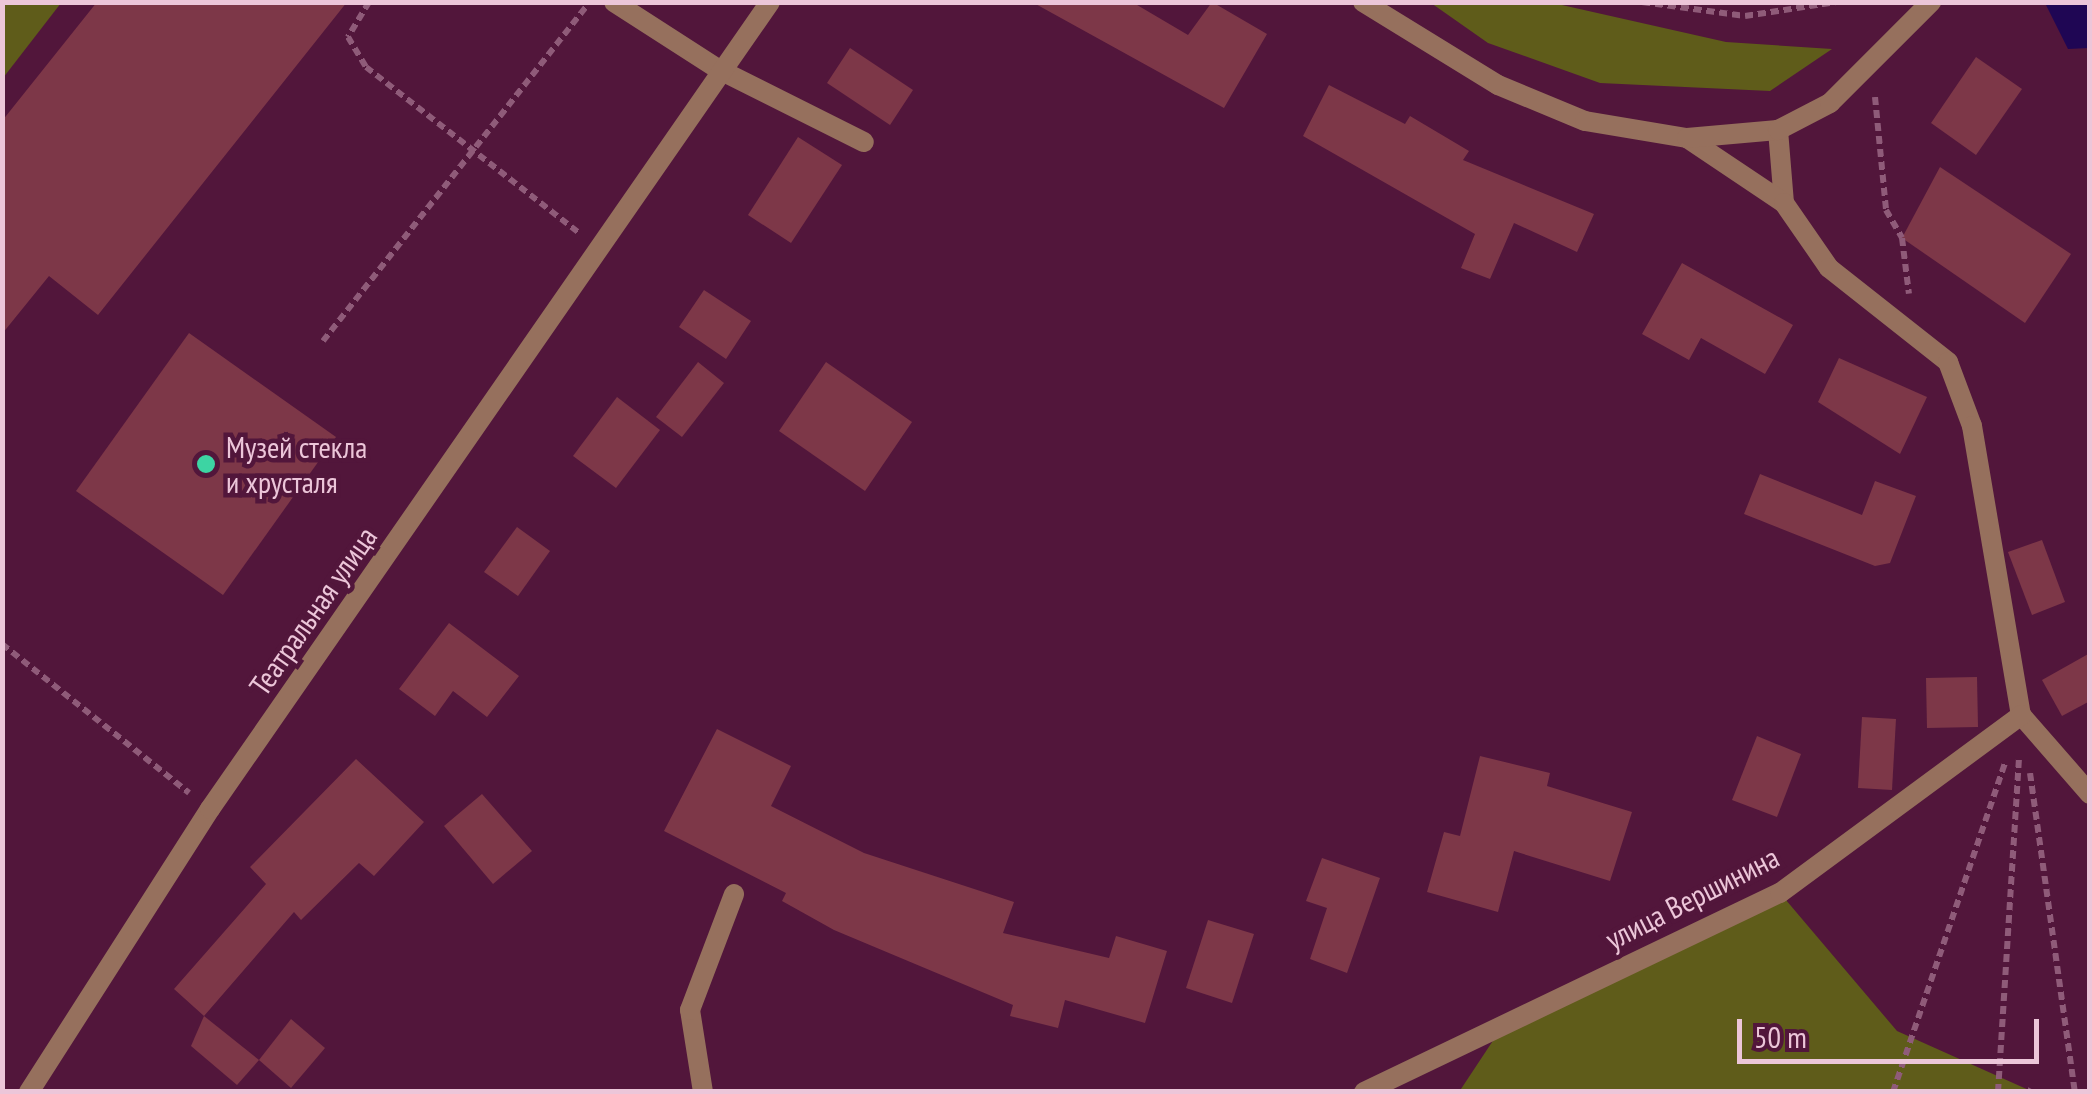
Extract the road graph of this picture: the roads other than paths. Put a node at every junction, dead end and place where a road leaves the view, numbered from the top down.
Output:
1 (614, 2) edge
2 (770, 2) edge
3 (1363, 2) edge
4 (1930, 2) edge
5 (718, 68) junction
6 (1778, 130) junction
7 (1687, 138) junction
8 (864, 142) dead end
9 (1784, 203) junction
10 (2022, 714) junction
11 (2090, 794) edge
12 (734, 894) dead end
13 (29, 1092) edge
14 (702, 1092) edge
15 (1364, 1092) edge

1 - 5 street
2 - 5 street, Театральная улица
3 - 7 street
4 - 6 street
5 - 8 street
5 - 13 street, Театральная улица
6 - 7 street
6 - 9 street
7 - 9 street
9 - 10 street
10 - 11 street
10 - 15 street, улица Вершинина
12 - 14 street

